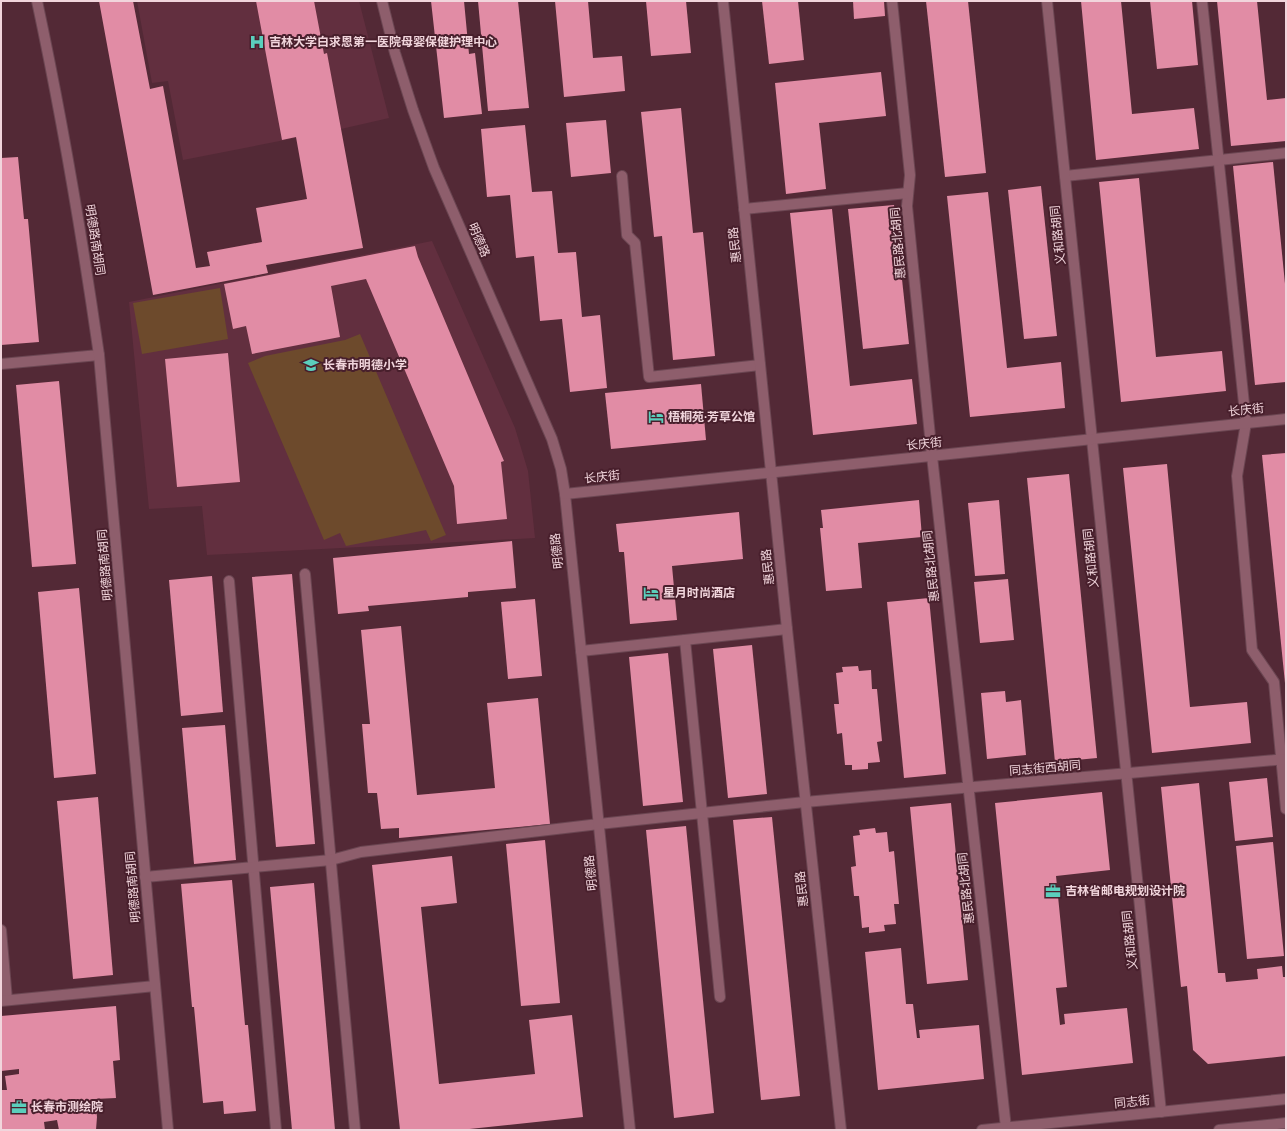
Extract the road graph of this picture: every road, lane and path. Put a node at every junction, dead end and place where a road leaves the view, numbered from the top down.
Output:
1 (38, 1) edge
2 (382, 1) edge
3 (723, 1) edge
4 (892, 1) edge
5 (1047, 1) edge
6 (1202, 1) edge
7 (1286, 153) edge
8 (1219, 160) junction
9 (622, 176) dead end
10 (1065, 176) junction
11 (908, 193) junction
12 (744, 209) junction
13 (99, 355) junction
14 (1, 364) edge
15 (760, 365) junction
16 (1286, 419) edge
17 (1246, 423) junction
18 (1092, 439) junction
19 (932, 456) junction
20 (771, 473) junction
21 (565, 494) junction
22 (305, 574) dead end
23 (228, 581) dead end
24 (787, 629) junction
25 (685, 640) junction
26 (581, 651) junction
27 (1284, 759) edge
28 (1126, 773) junction
29 (968, 788) junction
30 (805, 802) junction
31 (1286, 809) edge
32 (702, 813) junction
33 (599, 824) junction
34 (332, 860) junction
35 (252, 867) junction
36 (145, 877) junction
37 (1, 930) edge
38 (155, 986) junction
39 (720, 997) dead end
40 (4, 1001) edge
41 (1286, 1099) edge
42 (1161, 1112) junction
43 (1286, 1123) edge
44 (1006, 1128) junction
45 (168, 1130) edge
46 (276, 1130) edge
47 (355, 1130) edge
48 (630, 1130) edge
49 (841, 1130) edge
50 (982, 1130) edge
51 (1219, 1130) edge

1 - 13 street, 明德路南胡同
2 - 21 street, 明德路
3 - 12 street, 惠民路
4 - 11 street, 惠民路北胡同
5 - 10 street, 义和路胡同
6 - 8 street
7 - 8 street
8 - 10 street
8 - 17 street
9 - 15 street
10 - 18 street, 义和路胡同
11 - 12 street
11 - 19 street, 惠民路北胡同
12 - 15 street, 惠民路
13 - 14 street
13 - 36 street, 明德路南胡同
15 - 20 street, 惠民路
16 - 17 street, 长庆街
17 - 18 street, 长庆街
17 - 27 street
18 - 19 street, 长庆街
18 - 28 street, 义和路胡同
19 - 20 street, 长庆街
19 - 29 street, 惠民路北胡同
20 - 21 street, 长庆街
20 - 24 street, 惠民路
21 - 26 street, 明德路
22 - 34 street
23 - 35 street
24 - 25 street
24 - 30 street, 惠民路
25 - 26 street
25 - 32 street
26 - 33 street, 明德路
27 - 28 street, 同志街西胡同
27 - 31 street
28 - 29 street, 同志街西胡同
28 - 42 street, 义和路胡同
29 - 30 street, 同志街西胡同
29 - 44 street, 惠民路北胡同
30 - 32 street, 同志街西胡同
30 - 49 street, 惠民路
32 - 33 street, 同志街西胡同
32 - 39 street
33 - 34 street, 同志街西胡同
33 - 48 street, 明德路
34 - 35 street, 同志街西胡同
34 - 47 street
35 - 36 street, 同志街西胡同
35 - 46 street
36 - 38 street, 明德路南胡同
37 - 40 street
38 - 40 street
38 - 45 street, 明德路南胡同
41 - 42 street, 同志街
42 - 44 street, 同志街
43 - 51 street
44 - 50 street, 同志街

